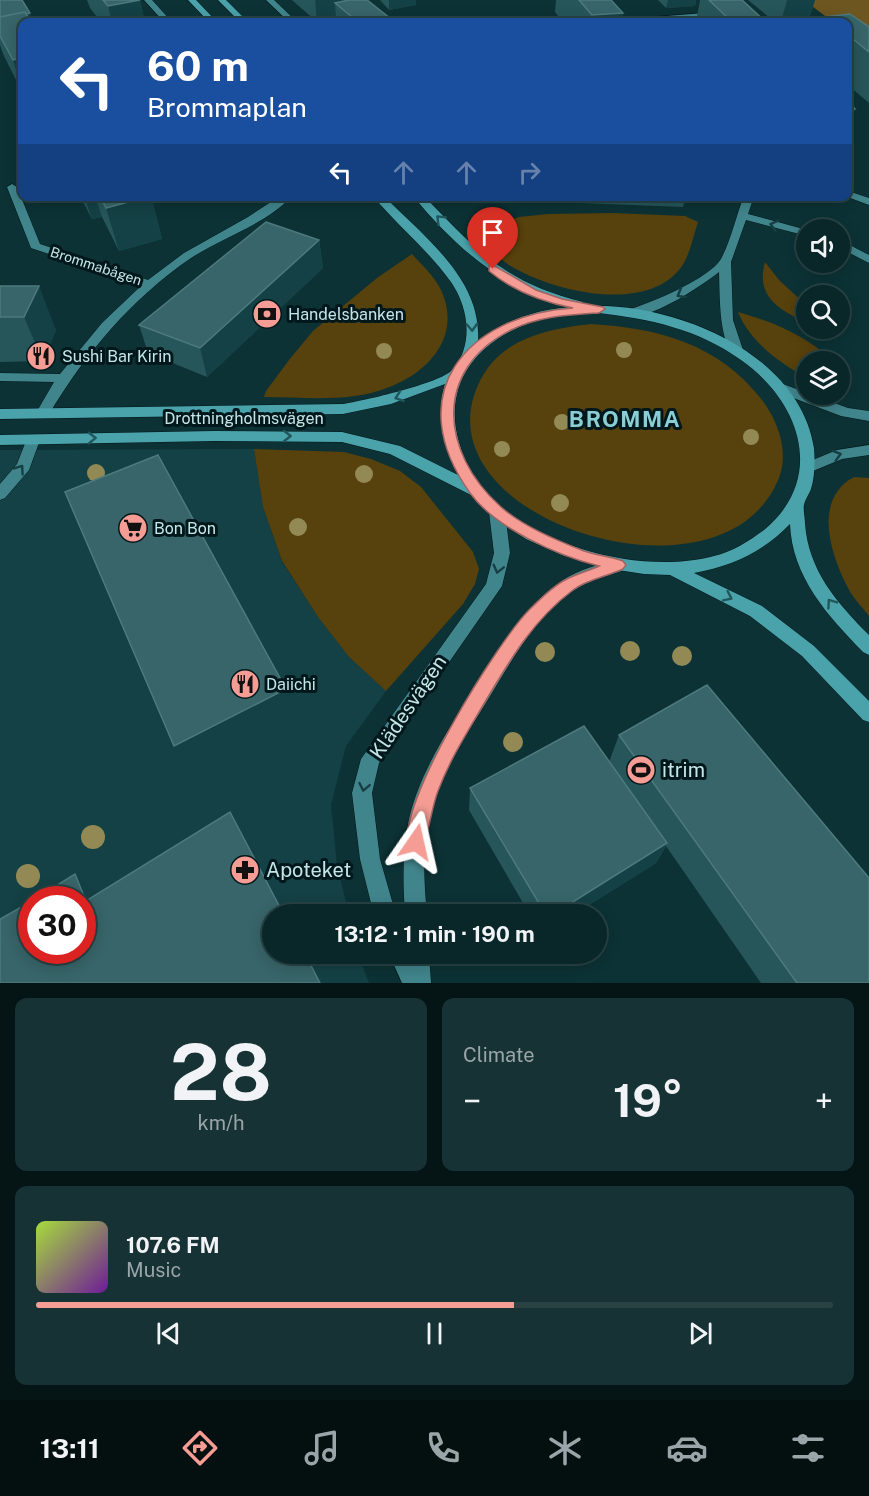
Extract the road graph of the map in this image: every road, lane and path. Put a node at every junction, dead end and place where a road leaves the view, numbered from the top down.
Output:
1 (148, 0) edge
2 (192, 0) edge
3 (222, 0) edge
4 (270, 0) edge
5 (621, 14) edge
6 (722, 14) edge
7 (164, 18) edge
8 (209, 18) edge
9 (240, 18) edge
10 (289, 18) edge
11 (624, 18) edge
12 (675, 18) edge
13 (12, 187) dead end
14 (852, 196) edge
15 (279, 201) edge
16 (383, 201) edge
17 (423, 201) edge
18 (747, 201) edge
19 (869, 202) edge
20 (742, 216) junction
21 (796, 230) edge
22 (850, 249) edge
23 (869, 260) edge
24 (724, 262) junction
25 (149, 284) junction
26 (599, 309) junction
27 (631, 313) junction
28 (737, 350) junction
29 (471, 353) junction
30 (453, 376) junction
31 (0, 377) edge
32 (62, 378) junction
33 (780, 388) junction
34 (43, 413) junction
35 (0, 414) edge
36 (869, 416) edge
37 (0, 440) edge
38 (33, 440) junction
39 (869, 450) edge
40 (808, 468) junction
41 (476, 491) junction
42 (0, 494) edge
43 (796, 506) junction
44 (497, 512) junction
45 (618, 565) junction
46 (676, 571) junction
47 (869, 647) edge
48 (869, 714) edge
49 (381, 904) edge
50 (415, 904) edge
51 (404, 964) edge
52 (419, 964) edge
53 (414, 983) edge
54 (420, 983) edge

1 - 7 street
2 - 8 main road
3 - 9 main road
4 - 10 street
5 - 11 street
6 - 12 street
13 - 25 street, Brommabågen
14 - 19 street
15 - 25 street, Brommabågen
16 -> 29 main road
26 -> 17 main road
18 - 20 street
21 -> 20 street
20 - 24 street
22 - 23 street
24 -> 27 street
24 - 28 street
25 - 32 street, Brommabågen
26 - 27 main road
26 - 29 main road
27 - 28 main road
28 - 33 main road
29 - 30 main road
30 -> 34 main road, Drottningholmsvägen
30 - 41 main road
31 - 32 street
32 - 34 street, Brommabågen
33 - 36 street
33 - 40 main road
34 - 35 main road, Drottningholmsvägen
34 - 38 main road
37 - 38 main road, Drottningholmsvägen
38 -> 41 main road, Drottningholmsvägen
42 -> 38 street
40 -> 39 street
40 - 43 main road
41 - 44 main road
43 - 46 main road
47 -> 43 main road
44 - 45 main road
44 -> 49 street, Klädesvägen
45 - 46 main road
45 - 50 street
46 -> 48 main road
51 - 53 street
52 - 54 street

